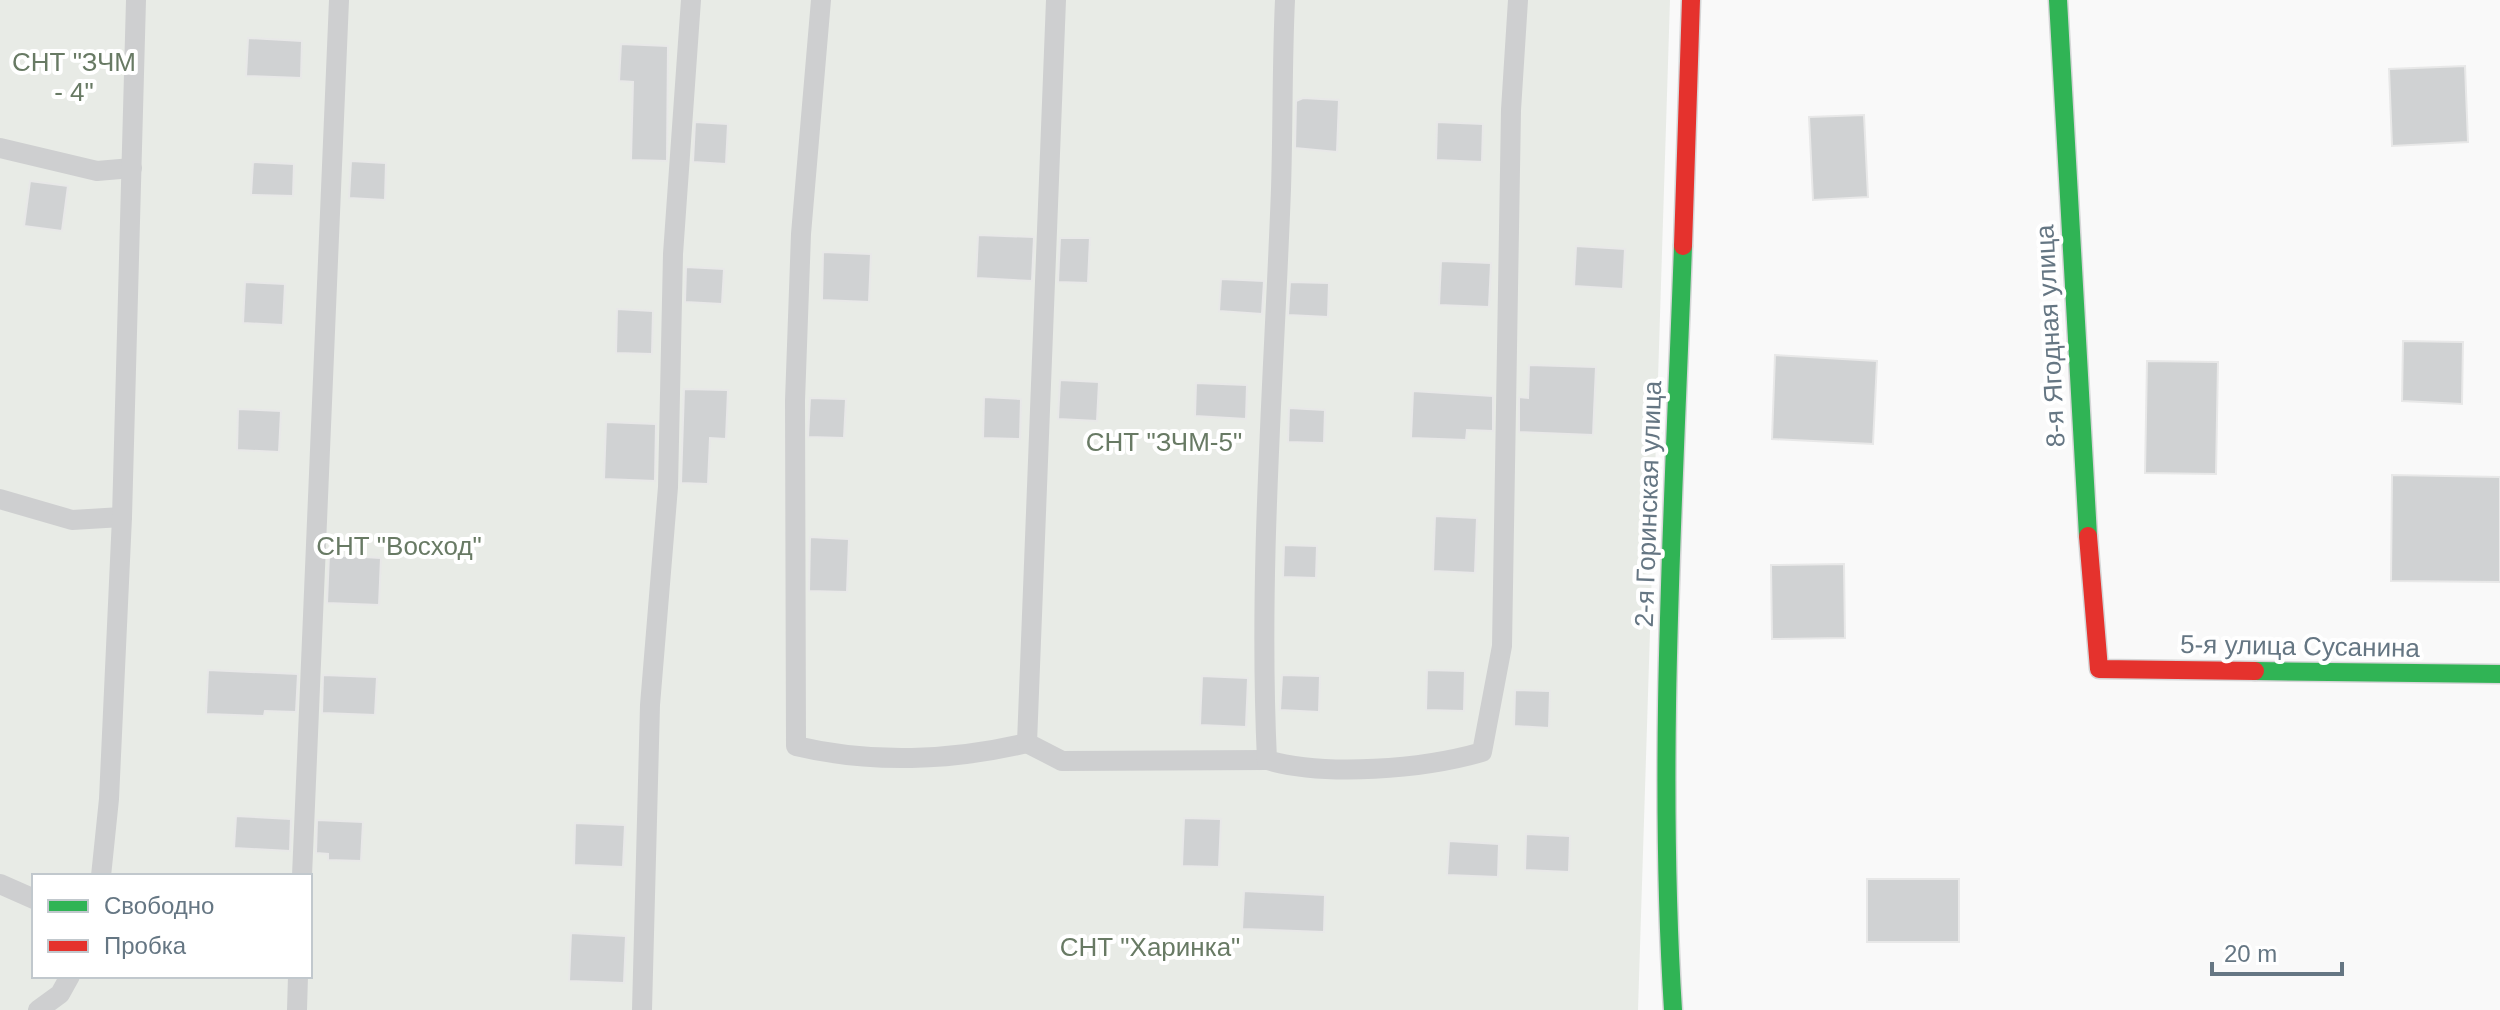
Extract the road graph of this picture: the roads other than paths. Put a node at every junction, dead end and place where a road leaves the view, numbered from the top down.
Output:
1 (136, 0) edge
2 (339, 0) edge
3 (691, 0) edge
4 (821, 0) edge
5 (1056, 0) edge
6 (1285, 0) edge
7 (1518, 0) edge
8 (1691, 0) edge
9 (2058, 0) edge
10 (0, 148) edge
11 (132, 168) junction
12 (0, 499) edge
13 (122, 517) junction
14 (2099, 669) joint
15 (2500, 674) edge
16 (1027, 743) junction
17 (1267, 760) junction
18 (101, 874) edge
19 (302, 874) edge
20 (0, 884) edge
21 (32, 898) edge
22 (69, 978) edge
23 (298, 978) edge
24 (38, 1010) edge
25 (297, 1010) edge
26 (642, 1010) edge
27 (1673, 1010) edge

1 - 11 lane
2 - 19 lane
3 - 26 lane
4 - 16 lane
5 - 16 lane
6 - 17 lane
7 - 17 lane
8 - 27 street, 2-я Горинская улица
9 - 14 street, 8-я Ягодная улица
10 - 11 lane
11 - 13 lane
12 - 13 lane
13 - 18 lane
14 - 15 street, 5-я улица Сусанина
16 - 17 lane
20 - 21 lane
22 - 24 lane
23 - 25 lane

